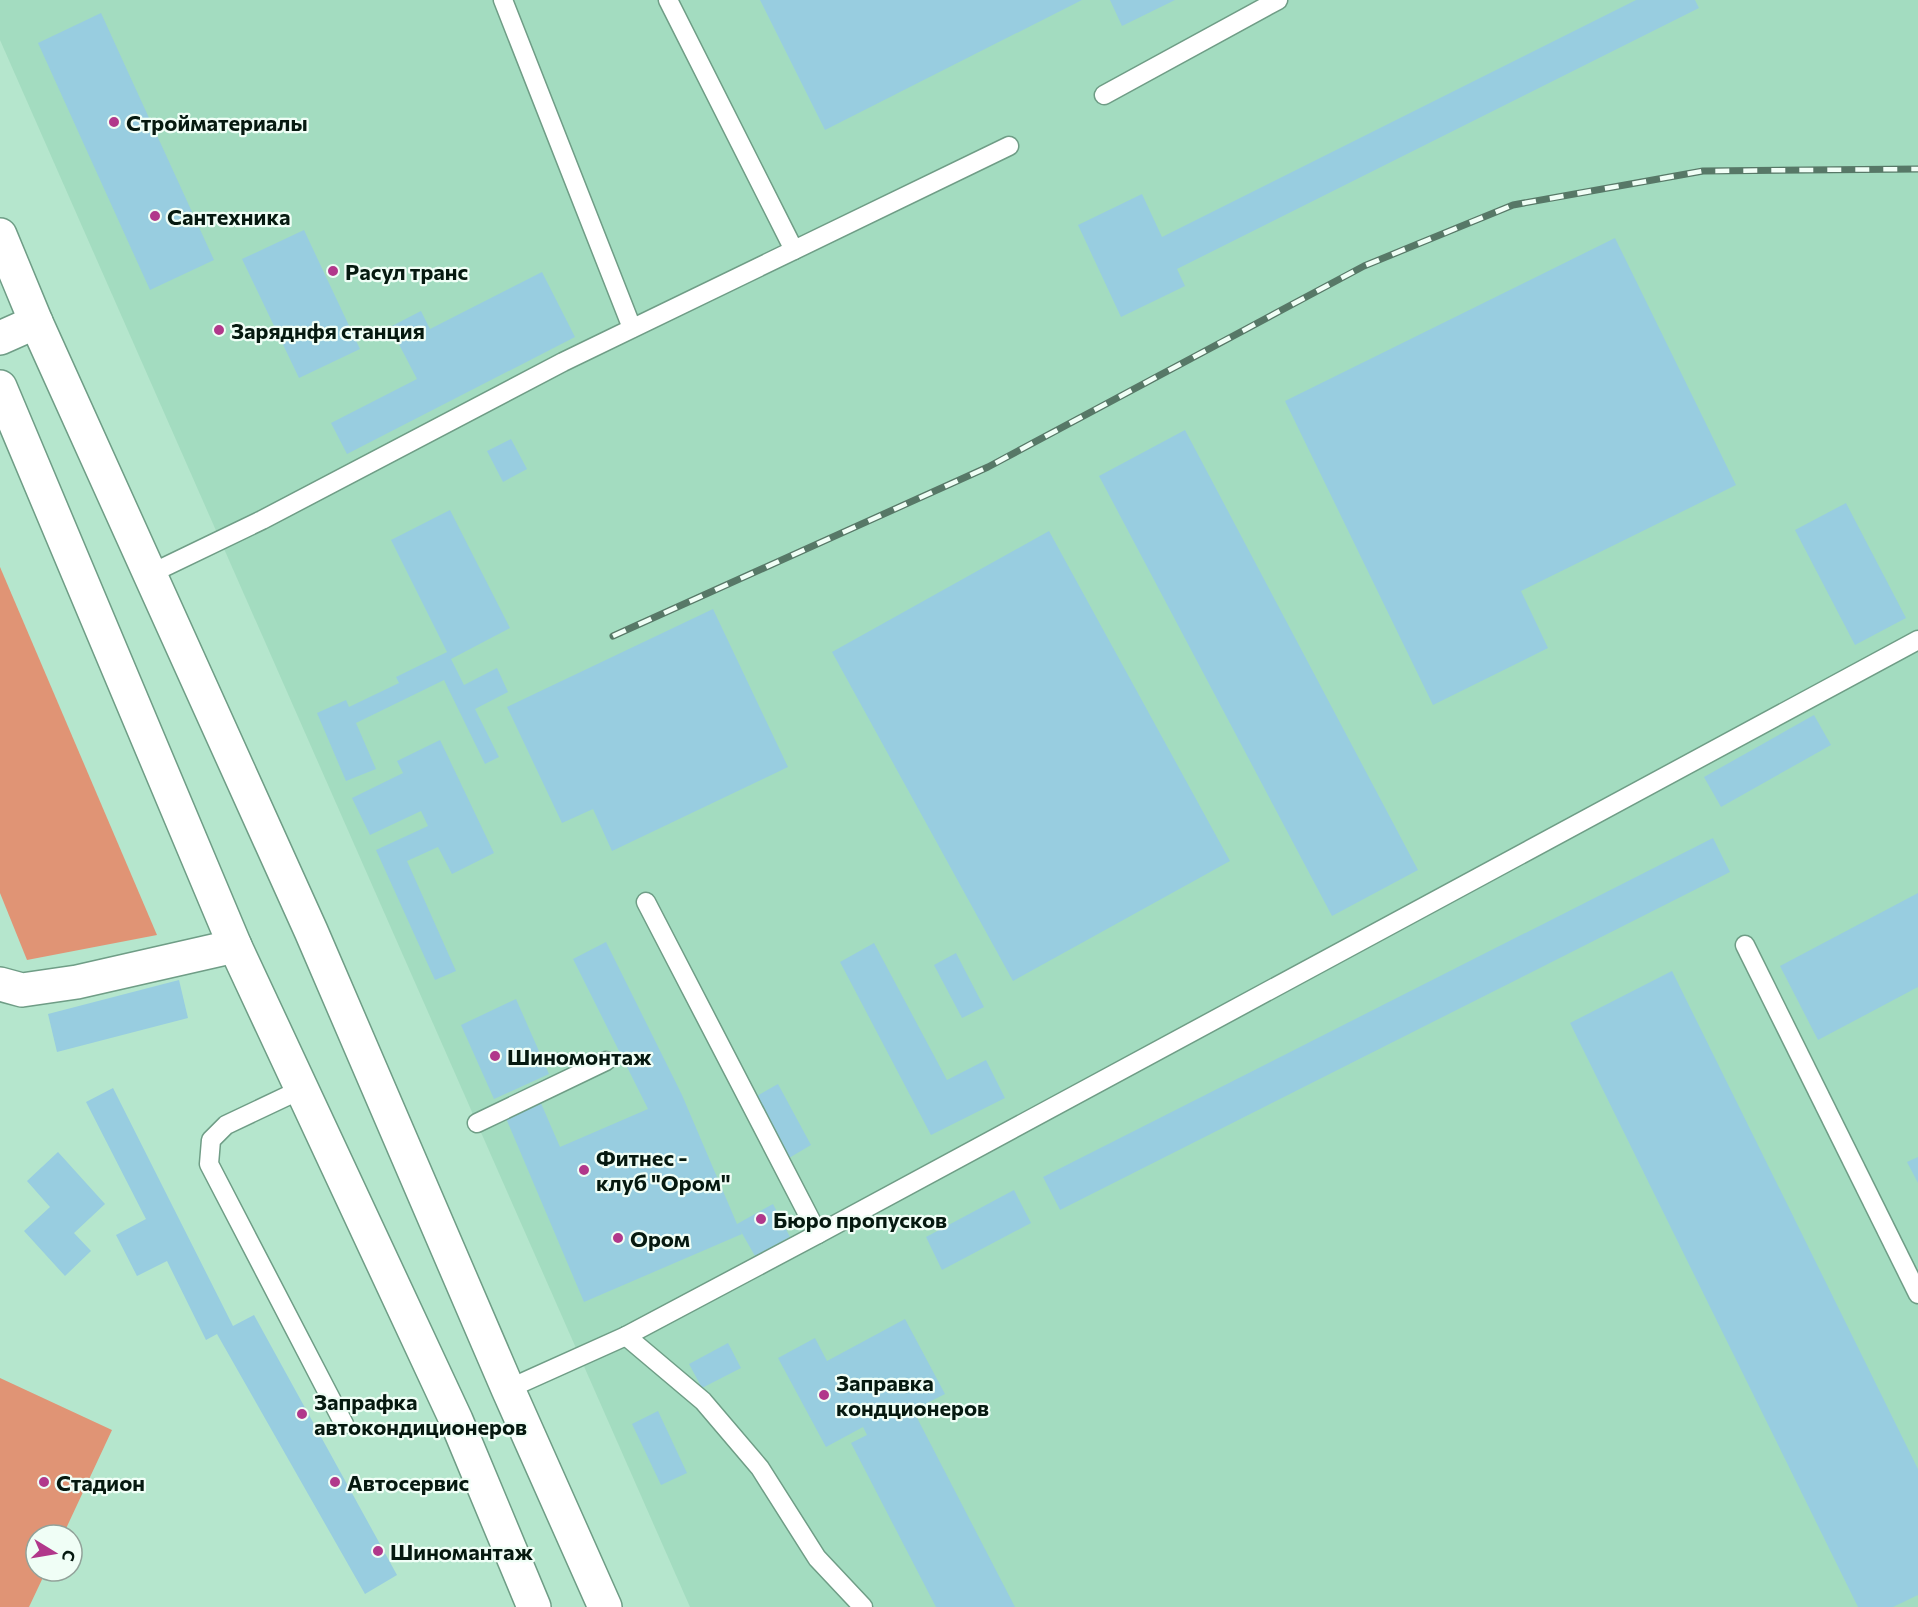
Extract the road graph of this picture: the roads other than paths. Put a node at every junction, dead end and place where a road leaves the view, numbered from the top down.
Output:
1 (503, 0) edge
2 (668, 0) edge
3 (1278, 0) edge
4 (1104, 94) dead end
5 (1009, 146) dead end
6 (0, 235) edge
7 (794, 250) junction
8 (36, 322) junction
9 (632, 328) junction
10 (0, 338) edge
11 (0, 387) edge
12 (150, 574) junction
13 (1918, 640) edge
14 (646, 902) dead end
15 (1745, 945) dead end
16 (236, 946) junction
17 (0, 984) edge
18 (606, 1061) dead end
19 (302, 1089) junction
20 (477, 1123) dead end
21 (818, 1234) junction
22 (1918, 1294) edge
23 (626, 1336) junction
24 (508, 1389) junction
25 (344, 1424) dead end
26 (534, 1607) edge
27 (605, 1607) edge
28 (863, 1607) edge

1 - 9 lane
2 - 7 lane
3 - 4 lane
5 - 7 lane
6 - 8 main road
7 - 9 lane
8 - 10 main road
8 - 12 main road
9 - 12 lane
11 - 16 main road
12 - 24 main road
13 - 21 lane
14 - 21 lane
15 - 22 lane
16 - 17 main road
16 - 19 main road
18 - 20 lane
19 - 25 lane
19 - 26 main road
21 - 23 lane
23 - 24 lane
23 - 28 lane
24 - 27 main road

